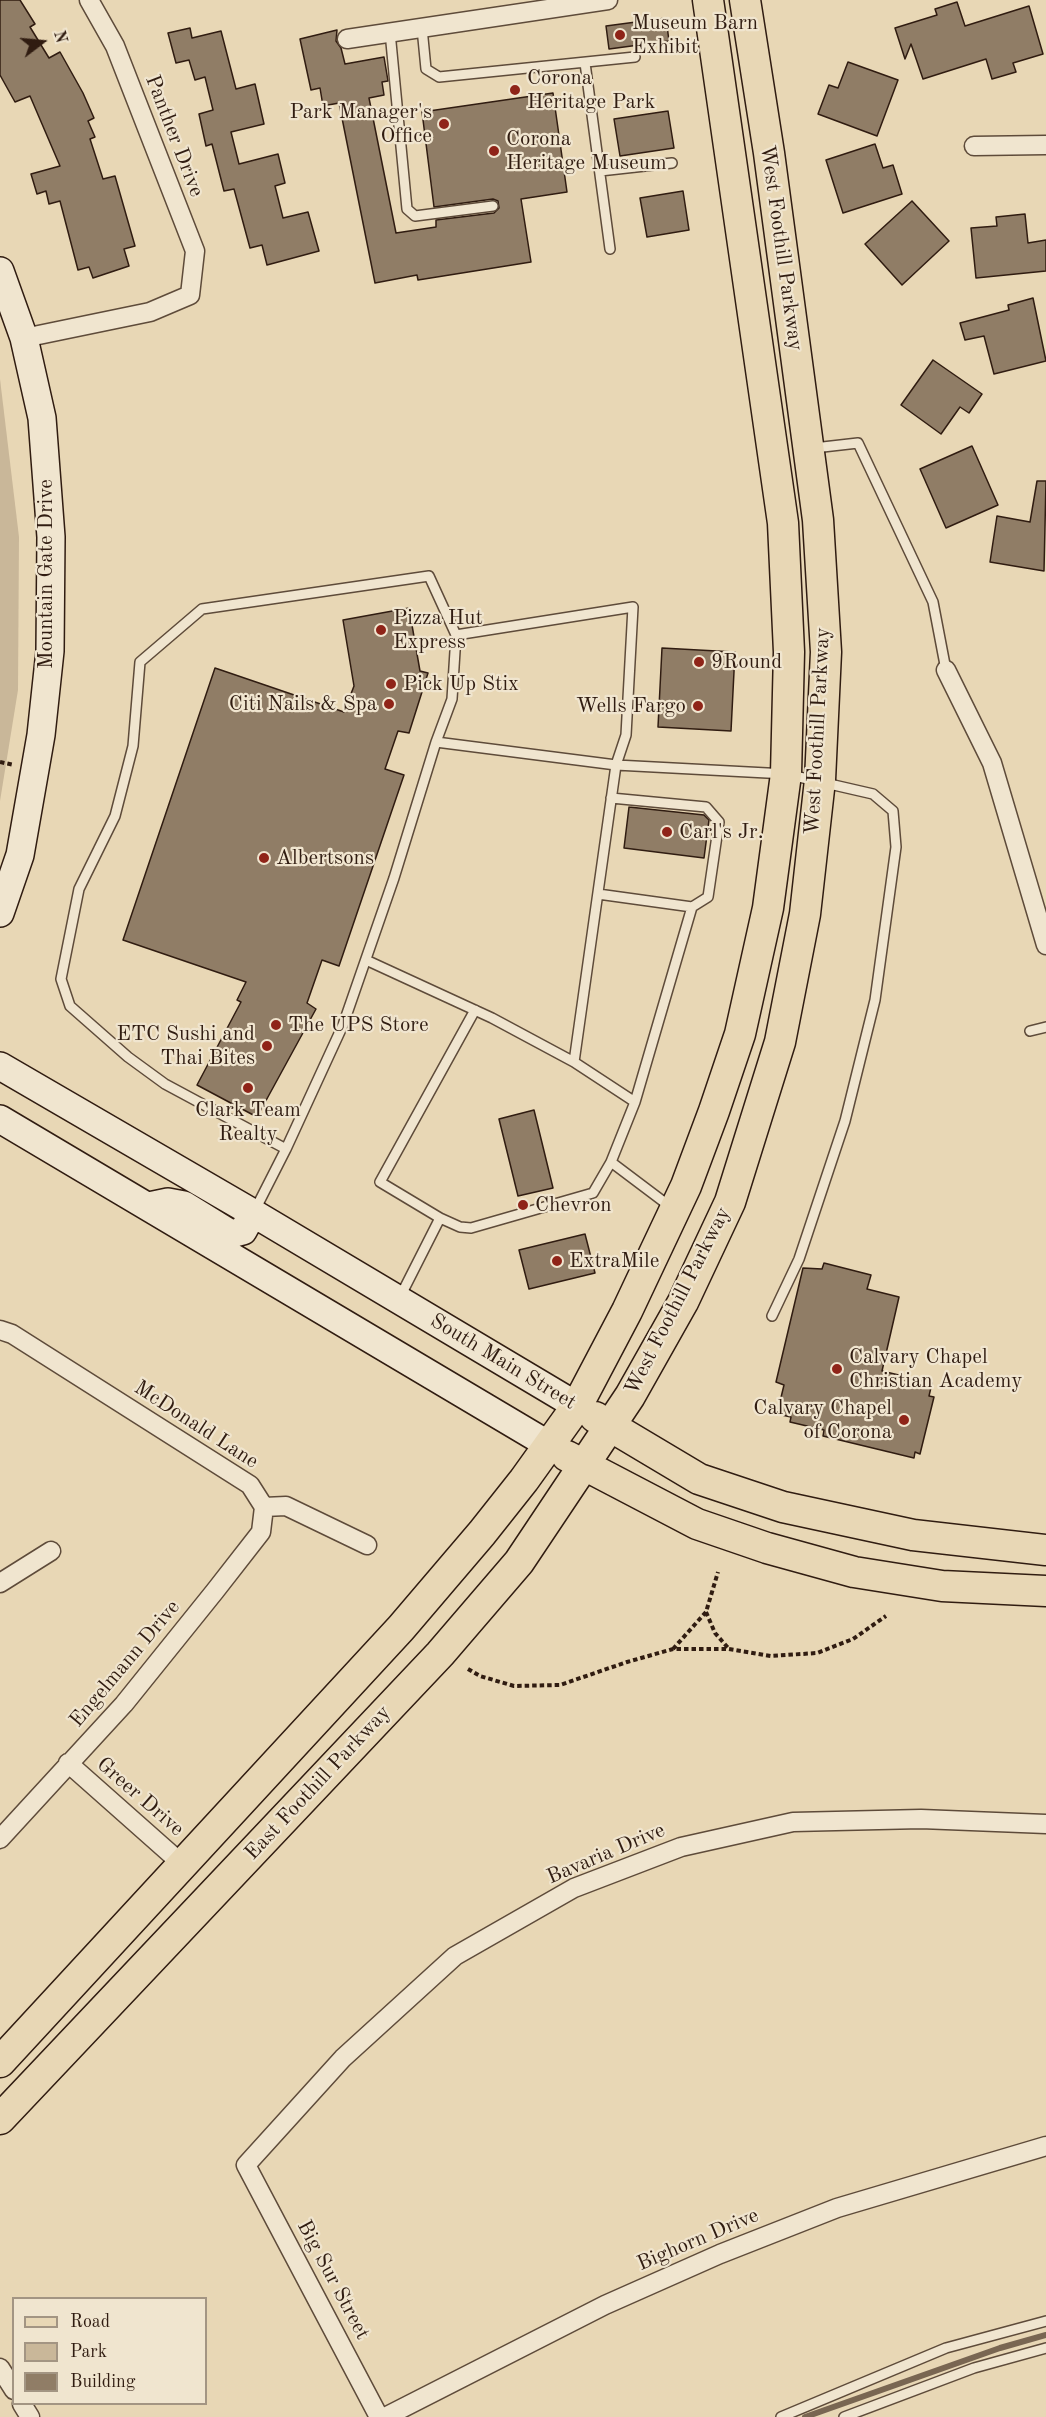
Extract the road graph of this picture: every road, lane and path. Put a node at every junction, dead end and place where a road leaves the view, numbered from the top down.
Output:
1 (89, 0) edge
2 (608, 0) edge
3 (708, 0) edge
4 (745, 0) edge
5 (422, 28) junction
6 (390, 32) junction
7 (347, 39) dead end
8 (635, 57) dead end
9 (585, 63) junction
10 (1046, 145) edge
11 (974, 146) dead end
12 (672, 163) dead end
13 (600, 171) junction
14 (492, 206) dead end
15 (610, 249) dead end
16 (0, 271) edge
17 (24, 338) junction
18 (808, 449) junction
19 (456, 635) junction
20 (946, 670) joint
21 (436, 742) junction
22 (616, 765) junction
23 (786, 774) junction
24 (820, 780) junction
25 (611, 798) junction
26 (598, 894) junction
27 (692, 907) junction
28 (0, 914) edge
29 (1046, 945) edge
30 (366, 960) junction
31 (475, 1010) junction
32 (1046, 1027) edge
33 (1030, 1031) dead end
34 (574, 1062) junction
35 (0, 1066) edge
36 (635, 1102) junction
37 (0, 1119) edge
38 (286, 1149) junction
39 (611, 1162) junction
40 (149, 1206) junction
41 (674, 1210) junction
42 (253, 1213) junction
43 (440, 1218) junction
44 (399, 1299) junction
45 (772, 1316) dead end
46 (0, 1330) edge
47 (577, 1406) junction
48 (610, 1426) junction
49 (549, 1445) junction
50 (585, 1466) junction
51 (264, 1507) junction
52 (367, 1545) dead end
53 (1046, 1550) edge
54 (51, 1551) dead end
55 (718, 1572) dead end
56 (0, 1583) edge
57 (1046, 1591) edge
58 (706, 1612) junction
59 (886, 1616) dead end
60 (673, 1649) junction
61 (729, 1649) junction
62 (468, 1669) dead end
63 (68, 1763) junction
64 (7, 1818) edge
65 (1046, 1824) edge
66 (0, 1839) edge
67 (183, 1864) junction
68 (0, 2062) edge
69 (37, 2079) junction
70 (0, 2119) edge
71 (1046, 2146) edge
72 (246, 2165) joint
73 (1046, 2321) edge
74 (1046, 2348) edge
75 (0, 2368) edge
76 (12, 2387) edge
77 (379, 2417) edge
78 (385, 2417) edge
79 (781, 2417) edge
80 (844, 2417) edge

1 - 17 street, Panther Drive
2 - 5 street
3 - 23 main road, West Foothill Parkway
4 - 18 main road, West Foothill Parkway
5 - 6 street
5 - 9 lane
6 - 7 street
6 - 14 lane
8 - 9 lane
9 - 13 lane
10 - 11 street
12 - 13 lane
13 - 15 lane
16 - 17 main road, Mountain Gate Drive
17 - 28 main road, Mountain Gate Drive
18 - 20 lane
18 - 24 main road, West Foothill Parkway
19 - 21 lane
19 - 22 lane
19 - 38 lane
20 - 29 street
21 - 22 lane
21 - 30 lane
22 - 23 lane
22 - 25 lane
23 - 24 lane
23 - 41 main road, West Foothill Parkway
24 - 45 lane
24 - 48 main road, West Foothill Parkway
25 - 26 lane
25 - 27 lane
26 - 27 lane
26 - 34 lane
27 - 36 lane
30 - 31 lane
30 - 38 lane
31 - 34 lane
31 - 43 lane
32 - 33 lane
34 - 36 lane
35 - 42 main road, South Main Street
36 - 39 lane
37 - 40 main road
38 - 42 lane
39 - 41 lane
39 - 43 lane
40 - 42 main road
40 - 49 main road
41 - 47 main road, West Foothill Parkway
42 - 44 main road, South Main Street
43 - 44 lane
44 - 47 main road, South Main Street
46 - 51 street, McDonald Lane
47 - 48 main road, South Main Street
47 - 49 main road, East Foothill Parkway
48 - 50 main road, East Foothill Parkway
48 - 53 main road, South Main Street
49 - 50 main road
49 - 67 main road, East Foothill Parkway
50 - 57 main road
50 - 69 main road, East Foothill Parkway
51 - 52 street
51 - 63 street, Engelmann Drive
54 - 56 street
55 - 58 path
58 - 60 path
58 - 61 path
59 - 61 path
60 - 61 path
60 - 62 path
63 - 64 street, Engelmann Drive
63 - 67 street, Greer Drive
64 - 66 street, Engelmann Drive
65 - 72 street, Bavaria Drive
67 - 68 main road, East Foothill Parkway
67 - 69 main road
69 - 70 main road, East Foothill Parkway
71 - 78 street, Bighorn Drive
72 - 77 street, Big Sur Street
73 - 79 lane
74 - 80 lane
75 - 76 street

